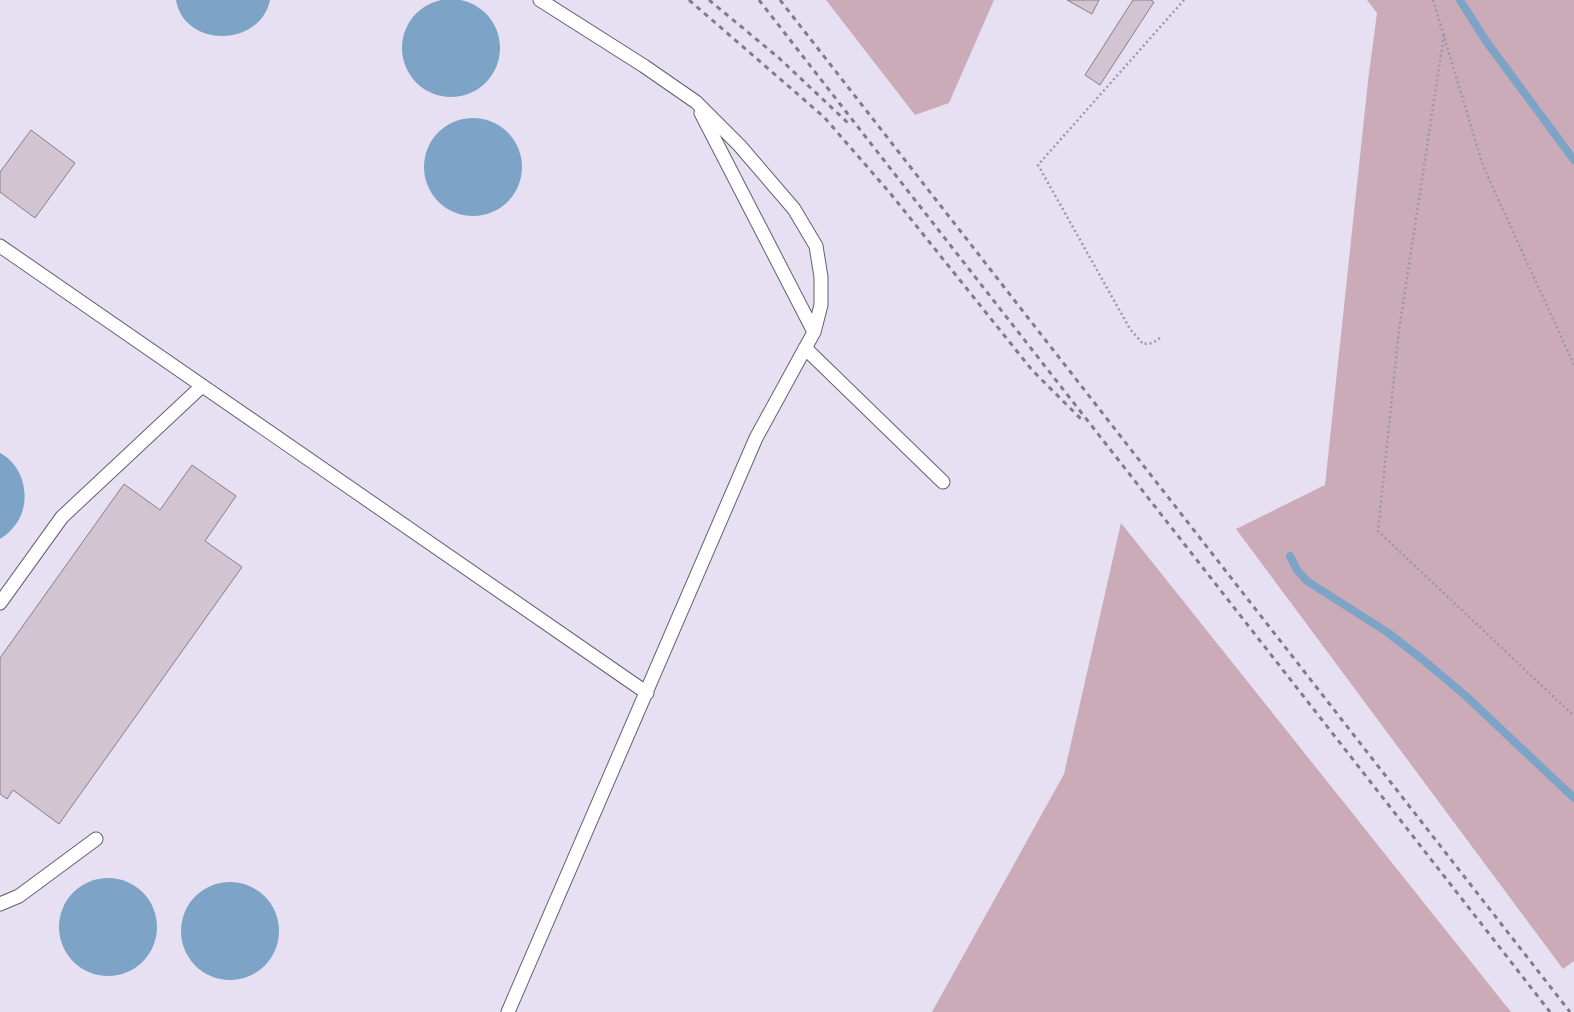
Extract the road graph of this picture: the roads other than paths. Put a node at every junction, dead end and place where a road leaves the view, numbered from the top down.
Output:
1 (540, 0) edge
2 (696, 102) junction
3 (0, 246) edge
4 (814, 332) junction
5 (805, 348) junction
6 (202, 386) junction
7 (942, 482) dead end
8 (0, 603) edge
9 (647, 693) junction
10 (96, 839) dead end
11 (0, 904) edge
12 (508, 1012) edge

1 - 2 lane
2 - 4 lane
2 - 4 lane
3 - 6 lane
4 - 5 lane
5 - 7 lane
5 - 9 lane
6 - 8 lane
6 - 9 lane
9 - 12 lane
10 - 11 lane

